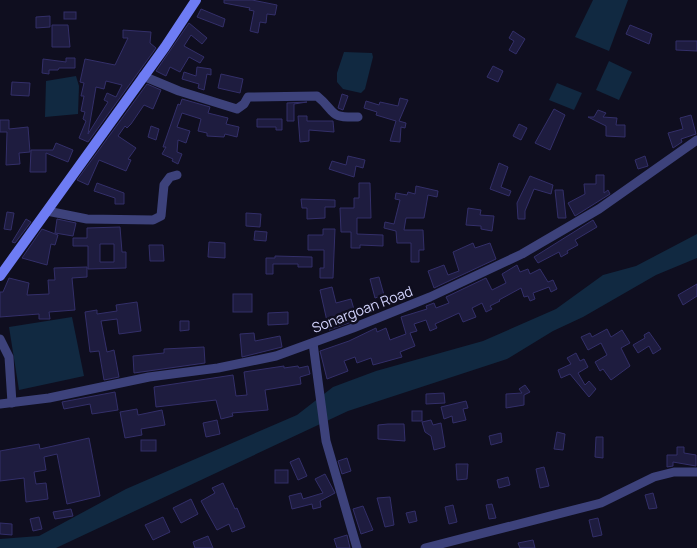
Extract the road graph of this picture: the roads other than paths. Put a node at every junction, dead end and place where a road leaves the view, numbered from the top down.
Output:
1 (196, 0) edge
2 (144, 76) junction
3 (358, 117) dead end
4 (697, 140) edge
5 (177, 175) dead end
6 (47, 211) junction
7 (0, 276) edge
8 (0, 339) edge
9 (313, 343) junction
10 (12, 403) junction
11 (0, 404) edge
12 (697, 472) edge
13 (460, 544) edge
14 (357, 548) edge
15 (424, 548) edge

1 - 2 main road
2 - 3 street
2 - 6 main road
4 - 9 street, Sonargoan Road
5 - 6 street
6 - 7 main road
8 - 10 street
9 - 10 street, Sonargoan Road
9 - 14 street
10 - 11 street, Sonargoan Road
12 - 13 street
13 - 15 street

